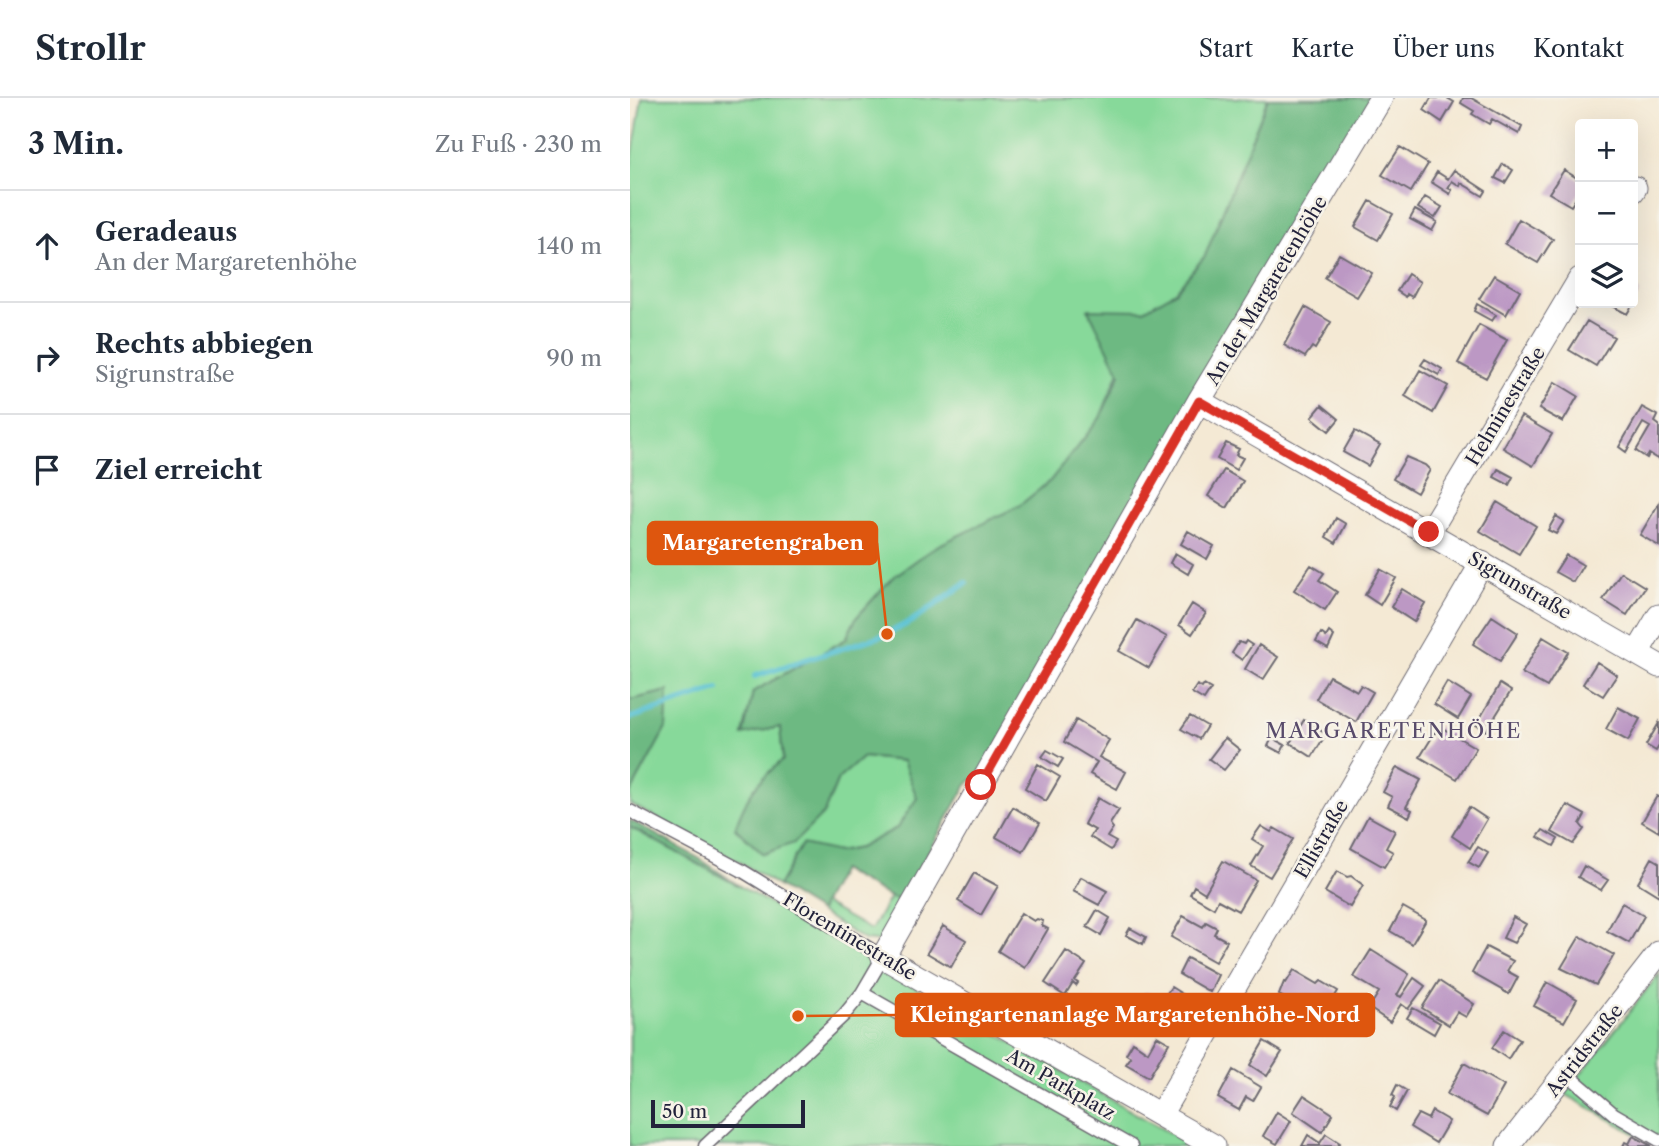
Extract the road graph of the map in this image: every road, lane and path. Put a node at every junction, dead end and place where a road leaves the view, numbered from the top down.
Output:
1 (1381, 98) edge
2 (1575, 287) edge
3 (1199, 401) junction
4 (1429, 532) junction
5 (1482, 563) junction
6 (1659, 616) edge
7 (1637, 653) junction
8 (1659, 666) edge
9 (630, 811) edge
10 (1659, 953) edge
11 (883, 957) junction
12 (862, 993) junction
13 (1566, 1073) junction
14 (1160, 1115) junction
15 (1659, 1140) edge
16 (705, 1146) edge
17 (1131, 1146) edge
18 (1214, 1146) edge
19 (1508, 1146) edge

1 - 3 street, An der Margaretenhöhe
2 - 4 street, Helminestraße
3 - 4 street, Sigrunstraße
3 - 11 street, An der Margaretenhöhe
4 - 5 street, Sigrunstraße
5 - 7 street, Sigrunstraße
5 - 14 street, Ellistraße
6 - 7 street
7 - 8 street, Sigrunstraße
9 - 11 lane, Florentinestraße
10 - 13 street, Astridstraße
11 - 12 lane
11 - 14 street, Florentinestraße
12 - 16 lane
12 - 17 lane, Am Parkplatz
13 - 15 lane
13 - 19 street, Astridstraße
14 - 18 street, Florentinestraße

